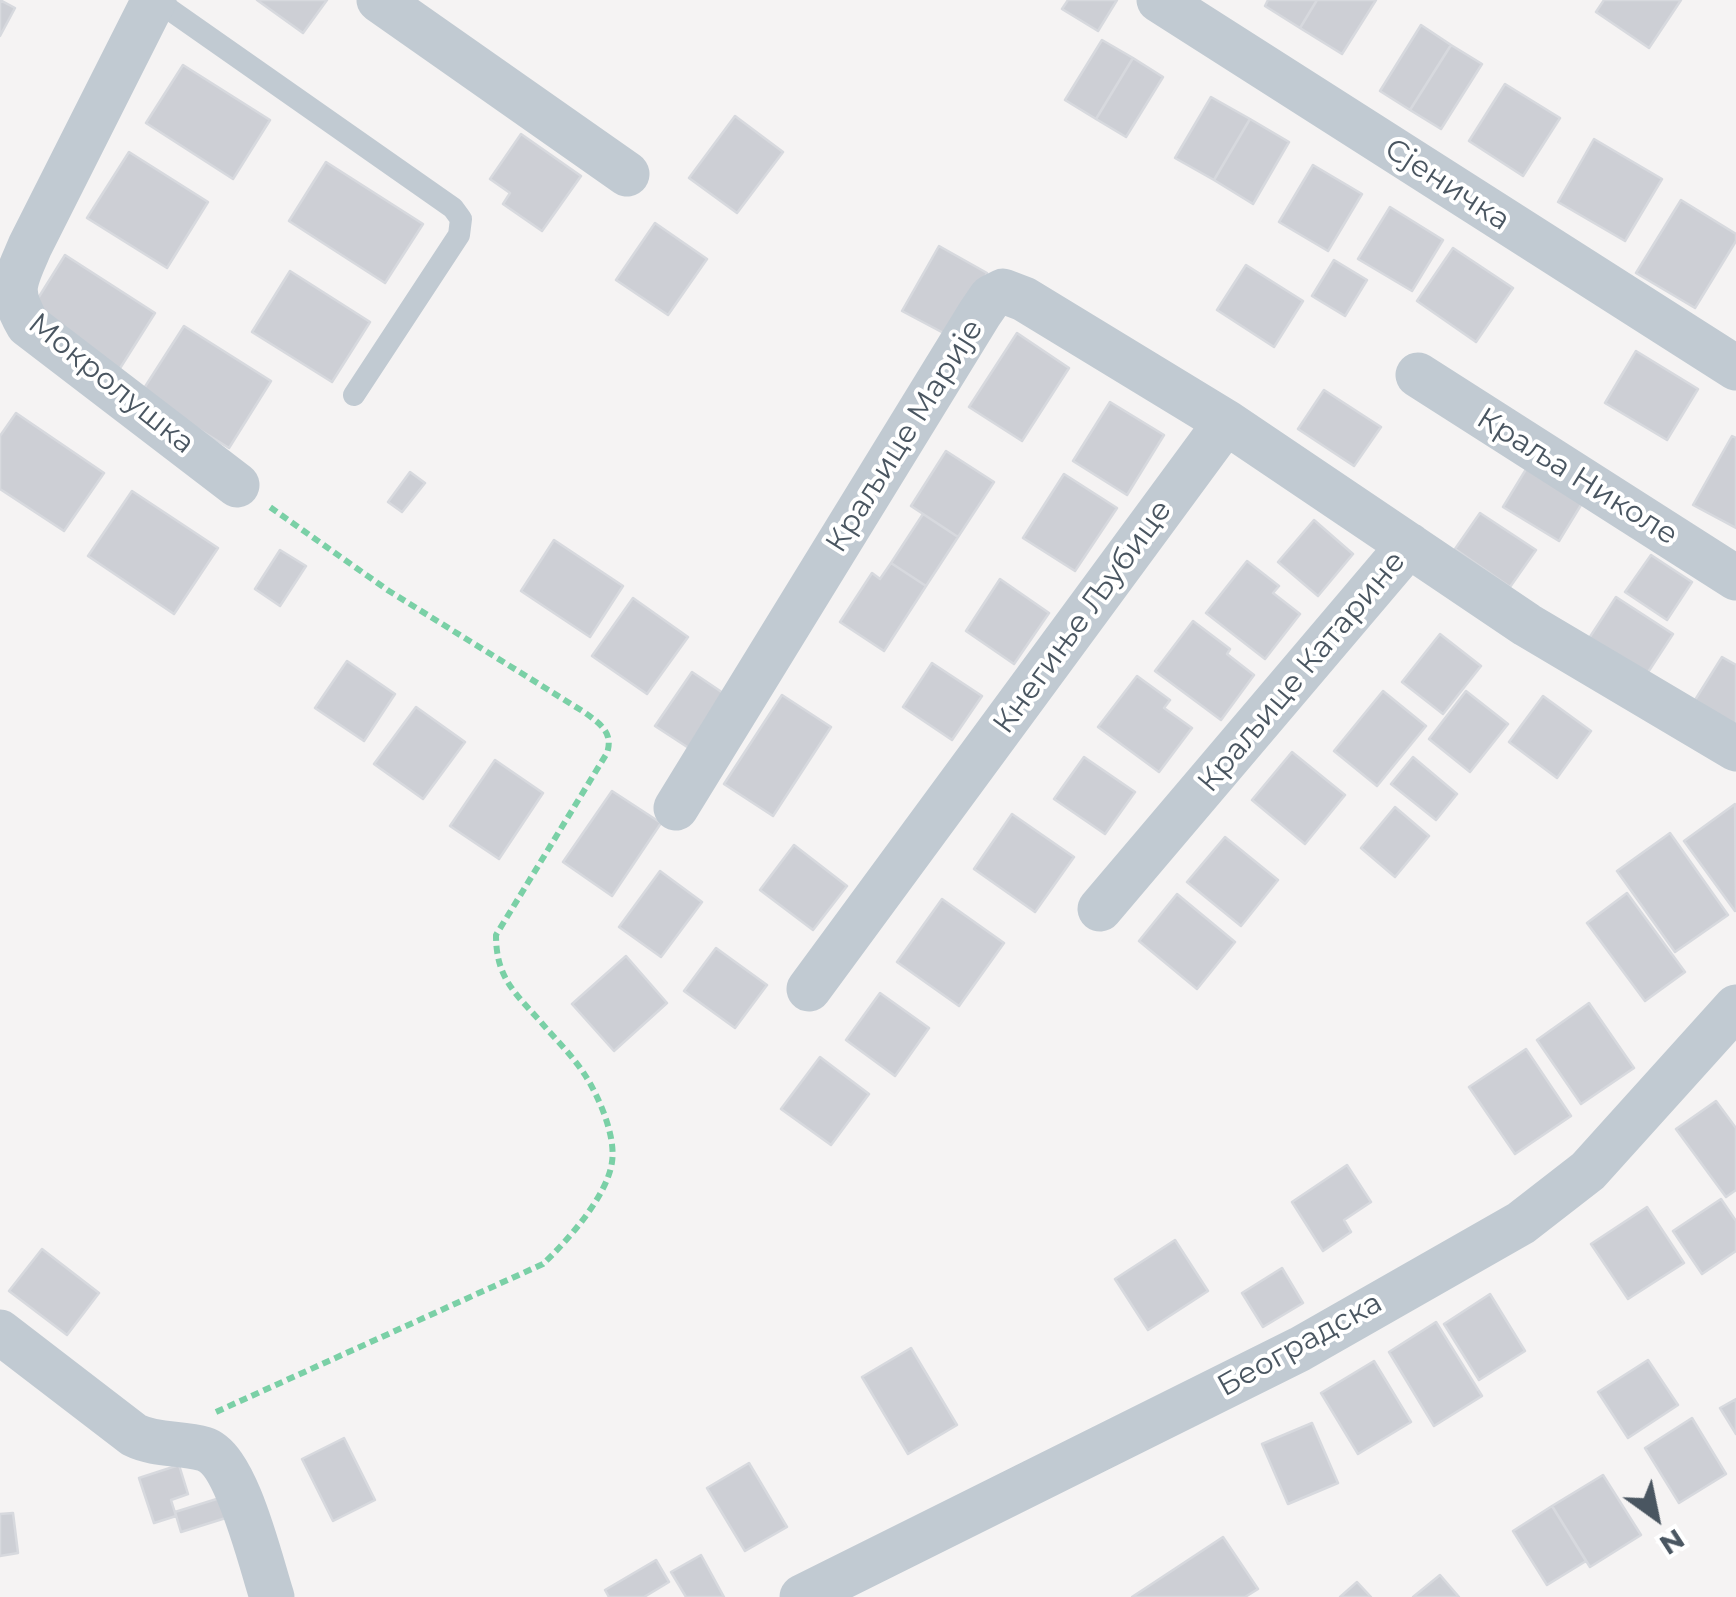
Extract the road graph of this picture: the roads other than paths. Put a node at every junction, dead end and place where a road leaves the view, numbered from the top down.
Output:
1 (155, 0) edge
2 (379, 0) edge
3 (1159, 0) edge
4 (627, 174) dead end
5 (1736, 368) edge
6 (1418, 376) dead end
7 (354, 396) dead end
8 (1226, 422) junction
9 (237, 484) road end
10 (1409, 545) junction
11 (1736, 578) edge
12 (1736, 749) edge
13 (676, 808) dead end
14 (1100, 909) dead end
15 (809, 988) dead end
16 (1736, 1007) edge
17 (0, 1332) edge
18 (272, 1597) edge
19 (802, 1597) edge

1 - 7 lane, Мокролушка
1 - 9 street, Мокролушка
2 - 4 street
3 - 5 street, Сјеничка
6 - 11 street, Краља Николе
8 - 10 street
8 - 13 street, Краљице Марије
8 - 15 street, Кнегиње Љубице
10 - 12 street, Краљице Катарине
10 - 14 street, Краљице Катарине
16 - 19 street, Београдска
17 - 18 street

